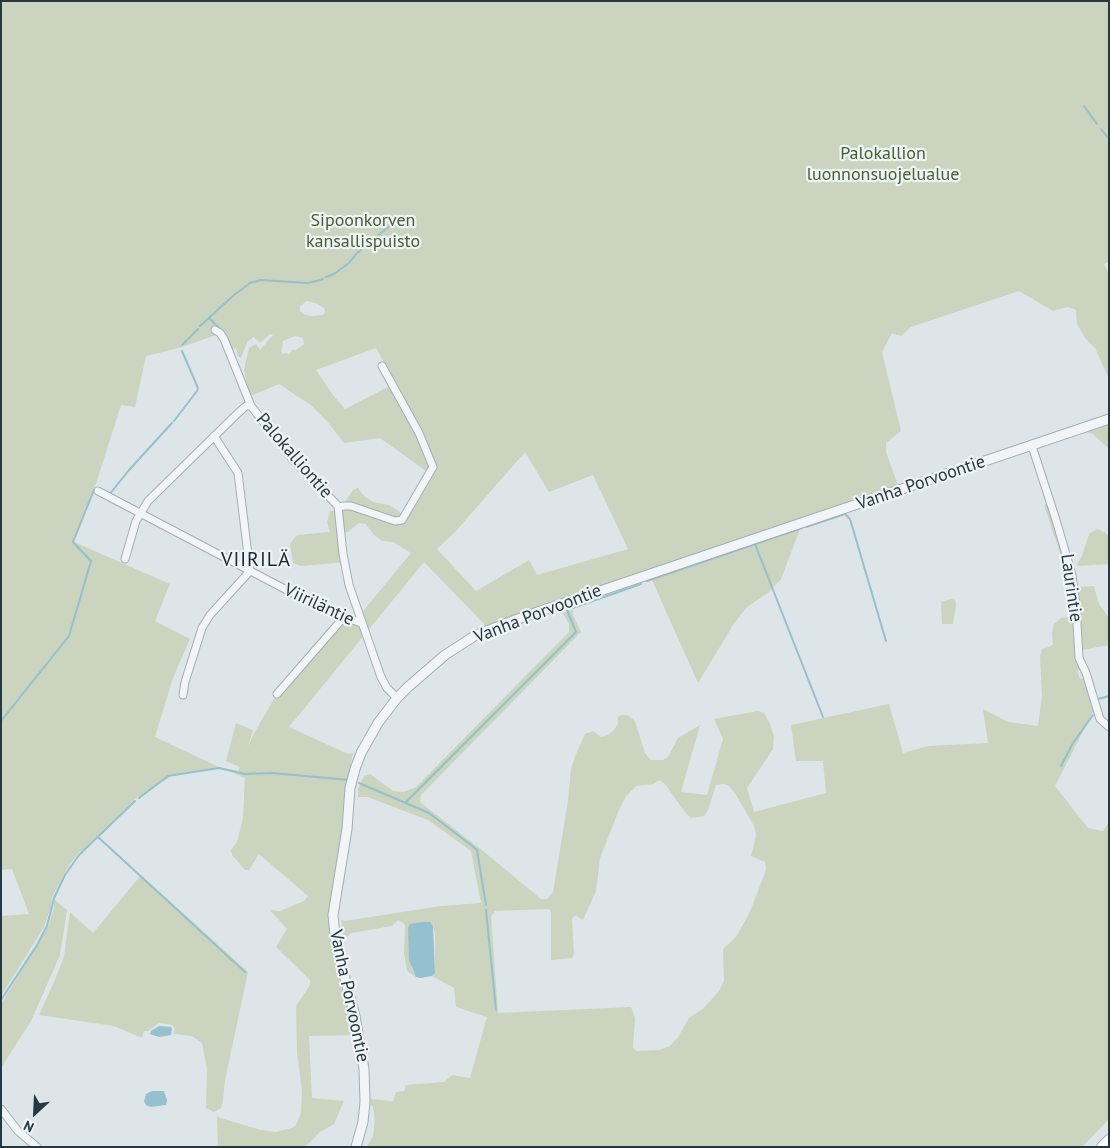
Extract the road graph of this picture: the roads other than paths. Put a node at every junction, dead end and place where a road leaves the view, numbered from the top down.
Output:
1 (215, 330) dead end
2 (382, 366) dead end
3 (251, 406) junction
4 (1109, 419) edge
5 (214, 436) junction
6 (1032, 446) junction
7 (98, 491) dead end
8 (339, 507) junction
9 (140, 514) junction
10 (125, 560) dead end
11 (250, 571) junction
12 (344, 617) junction
13 (361, 623) junction
14 (277, 694) dead end
15 (183, 696) dead end
16 (396, 698) junction
17 (1109, 727) edge
18 (1, 1109) edge
19 (1109, 1140) edge
20 (37, 1147) edge
21 (356, 1147) edge
22 (1102, 1147) edge

1 - 3 street, Palokalliontie
2 - 8 street
3 - 5 street, Palokalliontie
3 - 8 street, Palokalliontie
4 - 6 street, Vanha Porvoontie
5 - 9 street, Palokalliontie
5 - 11 street
6 - 16 street, Vanha Porvoontie
6 - 17 street, Laurintie
7 - 9 street, Viiriläntie
8 - 13 street, Palokalliontie
9 - 10 street, Palokalliontie
9 - 11 street, Viiriläntie
11 - 12 street, Viiriläntie
11 - 15 street
12 - 13 street, Viiriläntie
12 - 14 street
13 - 16 street, Viiriläntie
16 - 21 street, Vanha Porvoontie
18 - 20 street
19 - 22 main road

